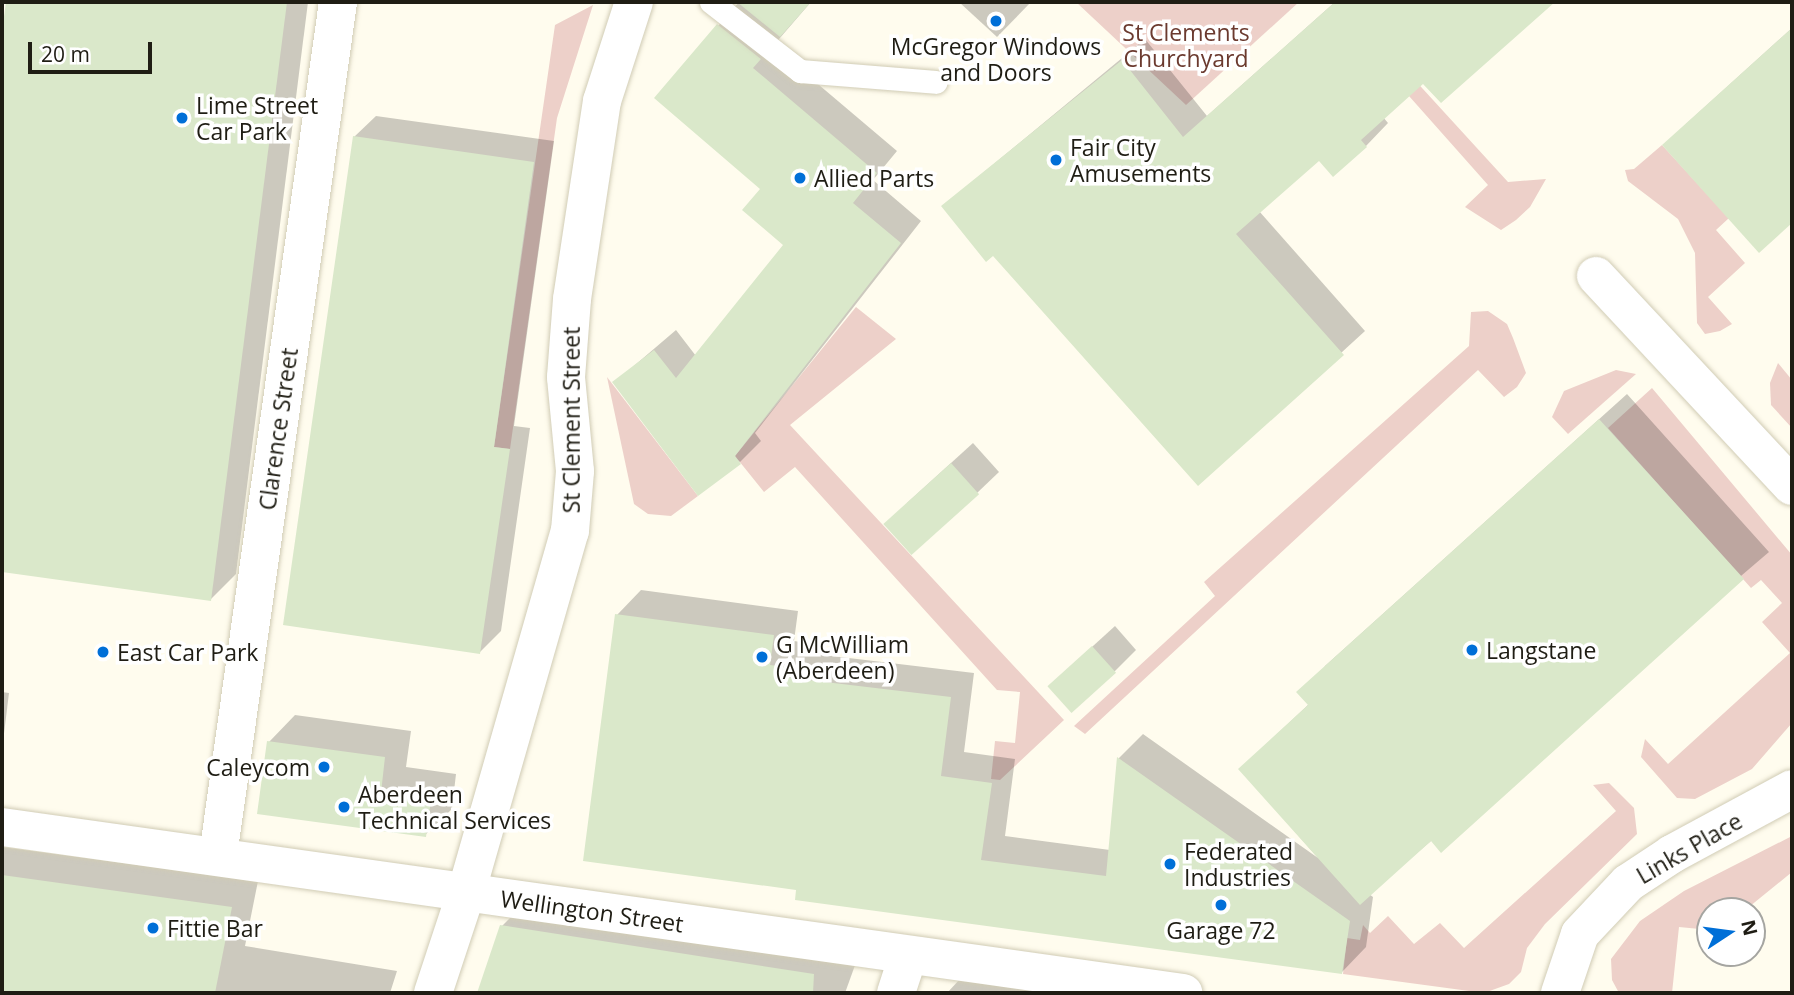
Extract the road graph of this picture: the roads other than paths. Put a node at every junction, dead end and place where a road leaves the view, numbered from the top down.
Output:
1 (338, 2) edge
2 (634, 2) edge
3 (711, 2) edge
4 (936, 82) dead end
5 (1596, 276) dead end
6 (1792, 486) edge
7 (1792, 789) edge
8 (2, 827) edge
9 (218, 856) junction
10 (467, 892) junction
11 (908, 956) junction
12 (432, 993) edge
13 (896, 993) edge
14 (1183, 993) edge
15 (1559, 993) edge

1 - 9 street, Clarence Street
2 - 10 street, St Clement Street
3 - 4 lane
5 - 6 street
7 - 15 street, Links Place
8 - 9 street, Wellington Street
9 - 10 street, Wellington Street
10 - 11 street, Wellington Street
10 - 12 street, St Clement Street
11 - 13 street
11 - 14 street, Wellington Street

